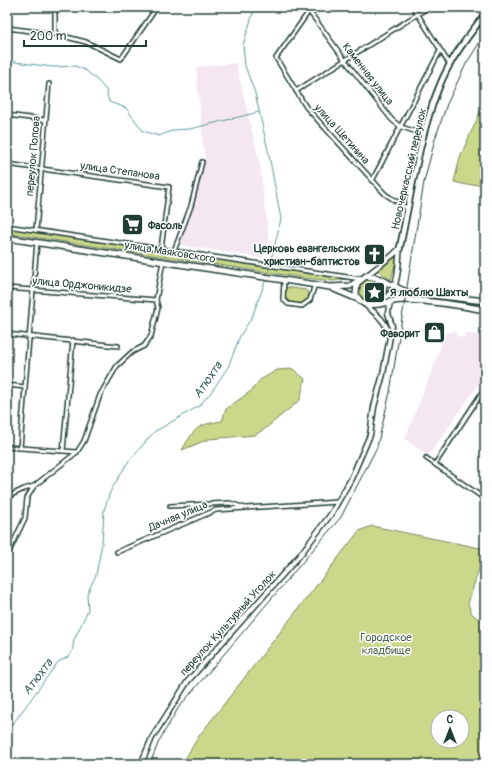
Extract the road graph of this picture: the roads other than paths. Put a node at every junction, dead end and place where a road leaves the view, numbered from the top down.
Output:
1 (55, 7) edge
2 (158, 7) edge
3 (312, 7) edge
4 (413, 7) edge
5 (428, 7) edge
6 (309, 11) junction
7 (417, 14) junction
8 (485, 14) edge
9 (7, 28) edge
10 (55, 34) junction
11 (440, 51) junction
12 (344, 59) junction
13 (450, 65) junction
14 (49, 84) dead end
15 (296, 91) junction
16 (7, 115) edge
17 (45, 120) junction
18 (401, 127) junction
19 (424, 134) junction
20 (202, 162) dead end
21 (7, 164) edge
22 (42, 169) junction
23 (372, 181) junction
24 (408, 209) junction
25 (7, 226) edge
26 (36, 230) junction
27 (7, 238) edge
28 (37, 242) junction
29 (400, 247) junction
30 (161, 249) junction
31 (174, 251) junction
32 (163, 261) junction
33 (364, 278) junction
34 (377, 278) junction
35 (281, 279) junction
36 (315, 284) junction
37 (330, 287) junction
38 (7, 288) edge
39 (395, 288) junction
40 (32, 290) junction
41 (156, 300) junction
42 (360, 301) junction
43 (390, 302) junction
44 (485, 302) edge
45 (376, 303) junction
46 (485, 310) edge
47 (7, 334) edge
48 (28, 336) junction
49 (390, 337) junction
50 (73, 340) junction
51 (118, 346) dead end
52 (7, 385) edge
53 (25, 387) junction
54 (485, 388) edge
55 (7, 447) edge
56 (20, 448) junction
57 (63, 451) junction
58 (77, 452) junction
59 (426, 458) dead end
60 (435, 464) junction
61 (34, 486) junction
62 (7, 497) edge
63 (485, 499) edge
64 (338, 502) junction
65 (170, 506) dead end
66 (248, 508) junction
67 (117, 552) dead end
68 (7, 556) edge
69 (142, 764) edge

1 - 10 street
2 - 10 street
3 - 6 street
4 - 7 street
5 - 7 street
6 - 12 street, Каменная улица
6 - 15 street, улица Щетинина
7 - 11 street
7 - 12 street
8 - 13 main road, Новочеркасский переулок
9 - 10 street
11 - 13 street
11 - 18 street
12 - 15 street
12 - 18 street, Каменная улица
13 - 19 main road, Новочеркасский переулок
14 - 17 street, переулок Попова
15 - 23 street, улица Щетинина
16 - 17 street
17 - 22 street, переулок Попова
18 - 19 street, Каменная улица
18 - 23 street
19 - 24 main road, Новочеркасский переулок
20 - 31 street
21 - 22 street, улица Степанова
22 - 26 street, переулок Попова
22 - 30 street, улица Степанова
23 - 24 street, улица Щетинина
24 - 29 main road, Новочеркасский переулок
25 - 26 street, улица Маяковского
26 - 30 street, улица Маяковского
27 - 28 main road, улица Маяковского
28 - 32 main road, улица Маяковского
28 - 40 street
29 - 33 street
29 - 39 street
30 - 31 street, улица Маяковского
31 - 33 street, улица Маяковского
32 - 35 main road, улица Маяковского
32 - 41 street
33 - 34 main road
33 - 37 main road, улица Маяковского
33 - 42 main road
34 - 39 main road
34 - 45 main road
35 - 36 main road, улица Маяковского
35 - 36 street
36 - 37 main road, улица Маяковского
37 - 42 main road, улица Маяковского
38 - 40 street, улица Орджоникидзе
39 - 44 main road
39 - 45 street
40 - 41 street, улица Орджоникидзе
40 - 48 street
41 - 58 street
42 - 45 main road
42 - 49 street
43 - 45 main road
43 - 46 main road
43 - 49 street, переулок Культурный Уголок
47 - 48 street
48 - 50 street
48 - 53 street
49 - 64 street, переулок Культурный Уголок
50 - 51 street
50 - 57 street
52 - 53 street
53 - 56 street
54 - 60 street
55 - 56 street
56 - 57 street
57 - 58 street
58 - 61 street
59 - 60 street
60 - 63 street
61 - 62 street
61 - 68 street
64 - 66 street, Дачная улица
64 - 69 street, переулок Культурный Уголок
65 - 66 street, Дачная улица
66 - 67 street, Дачная улица

